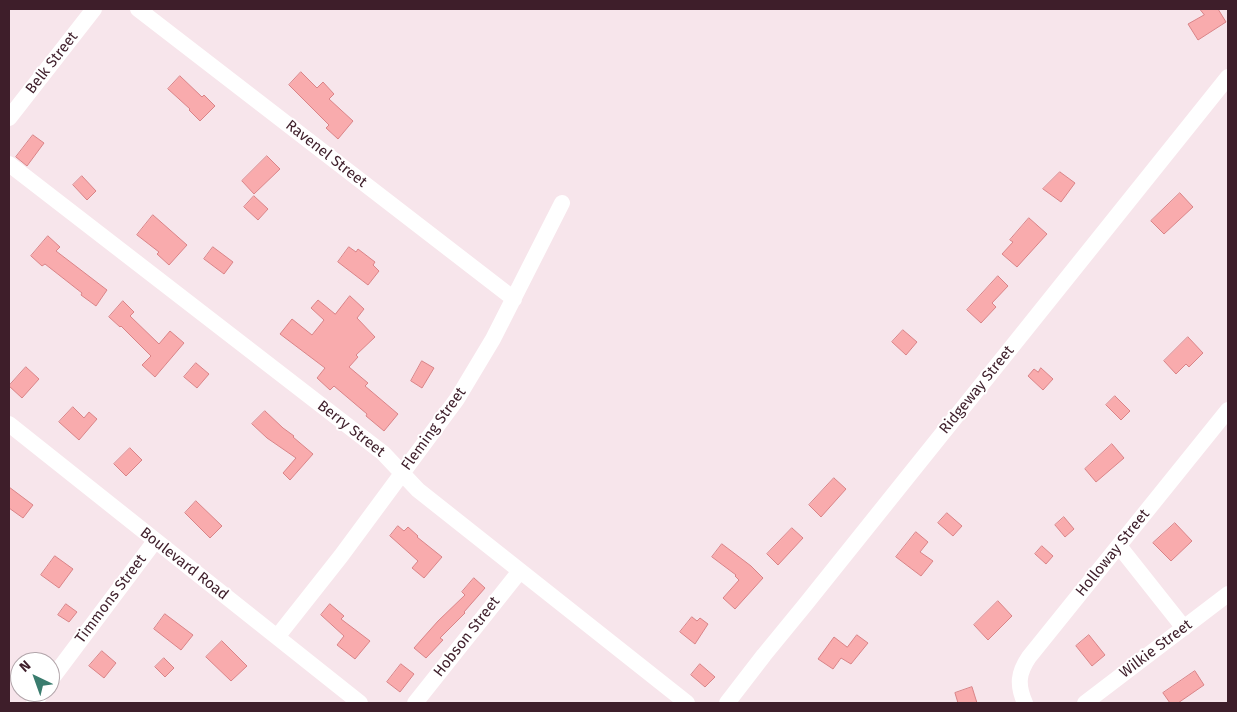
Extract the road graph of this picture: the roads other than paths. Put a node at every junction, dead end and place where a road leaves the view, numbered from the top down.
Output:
1 (94, 9) edge
2 (138, 9) edge
3 (1228, 77) edge
4 (9, 118) edge
5 (9, 164) edge
6 (562, 203) dead end
7 (514, 299) junction
8 (1228, 410) edge
9 (9, 424) edge
10 (402, 473) junction
11 (155, 541) junction
12 (1119, 546) junction
13 (520, 570) junction
14 (1228, 594) edge
15 (1184, 628) junction
16 (277, 637) junction
17 (60, 668) edge
18 (360, 703) edge
19 (415, 703) edge
20 (687, 703) edge
21 (727, 703) edge
22 (1025, 703) edge
23 (1085, 703) edge

1 - 4 street, Belk Street
2 - 7 street, Ravenel Street
3 - 21 street, Ridgeway Street
5 - 10 street, Berry Street
6 - 7 street, Fleming Street
7 - 10 street, Fleming Street
8 - 12 street, Holloway Street
9 - 11 street, Boulevard Road
10 - 13 street, Berry Street
10 - 16 street, Fleming Street
11 - 16 street, Boulevard Road
11 - 17 street, Timmons Street
12 - 15 street
12 - 22 street, Holloway Street
13 - 19 street, Hobson Street
13 - 20 street, Berry Street
14 - 15 street, Wilkie Street
15 - 23 street, Wilkie Street
16 - 18 street, Boulevard Road

